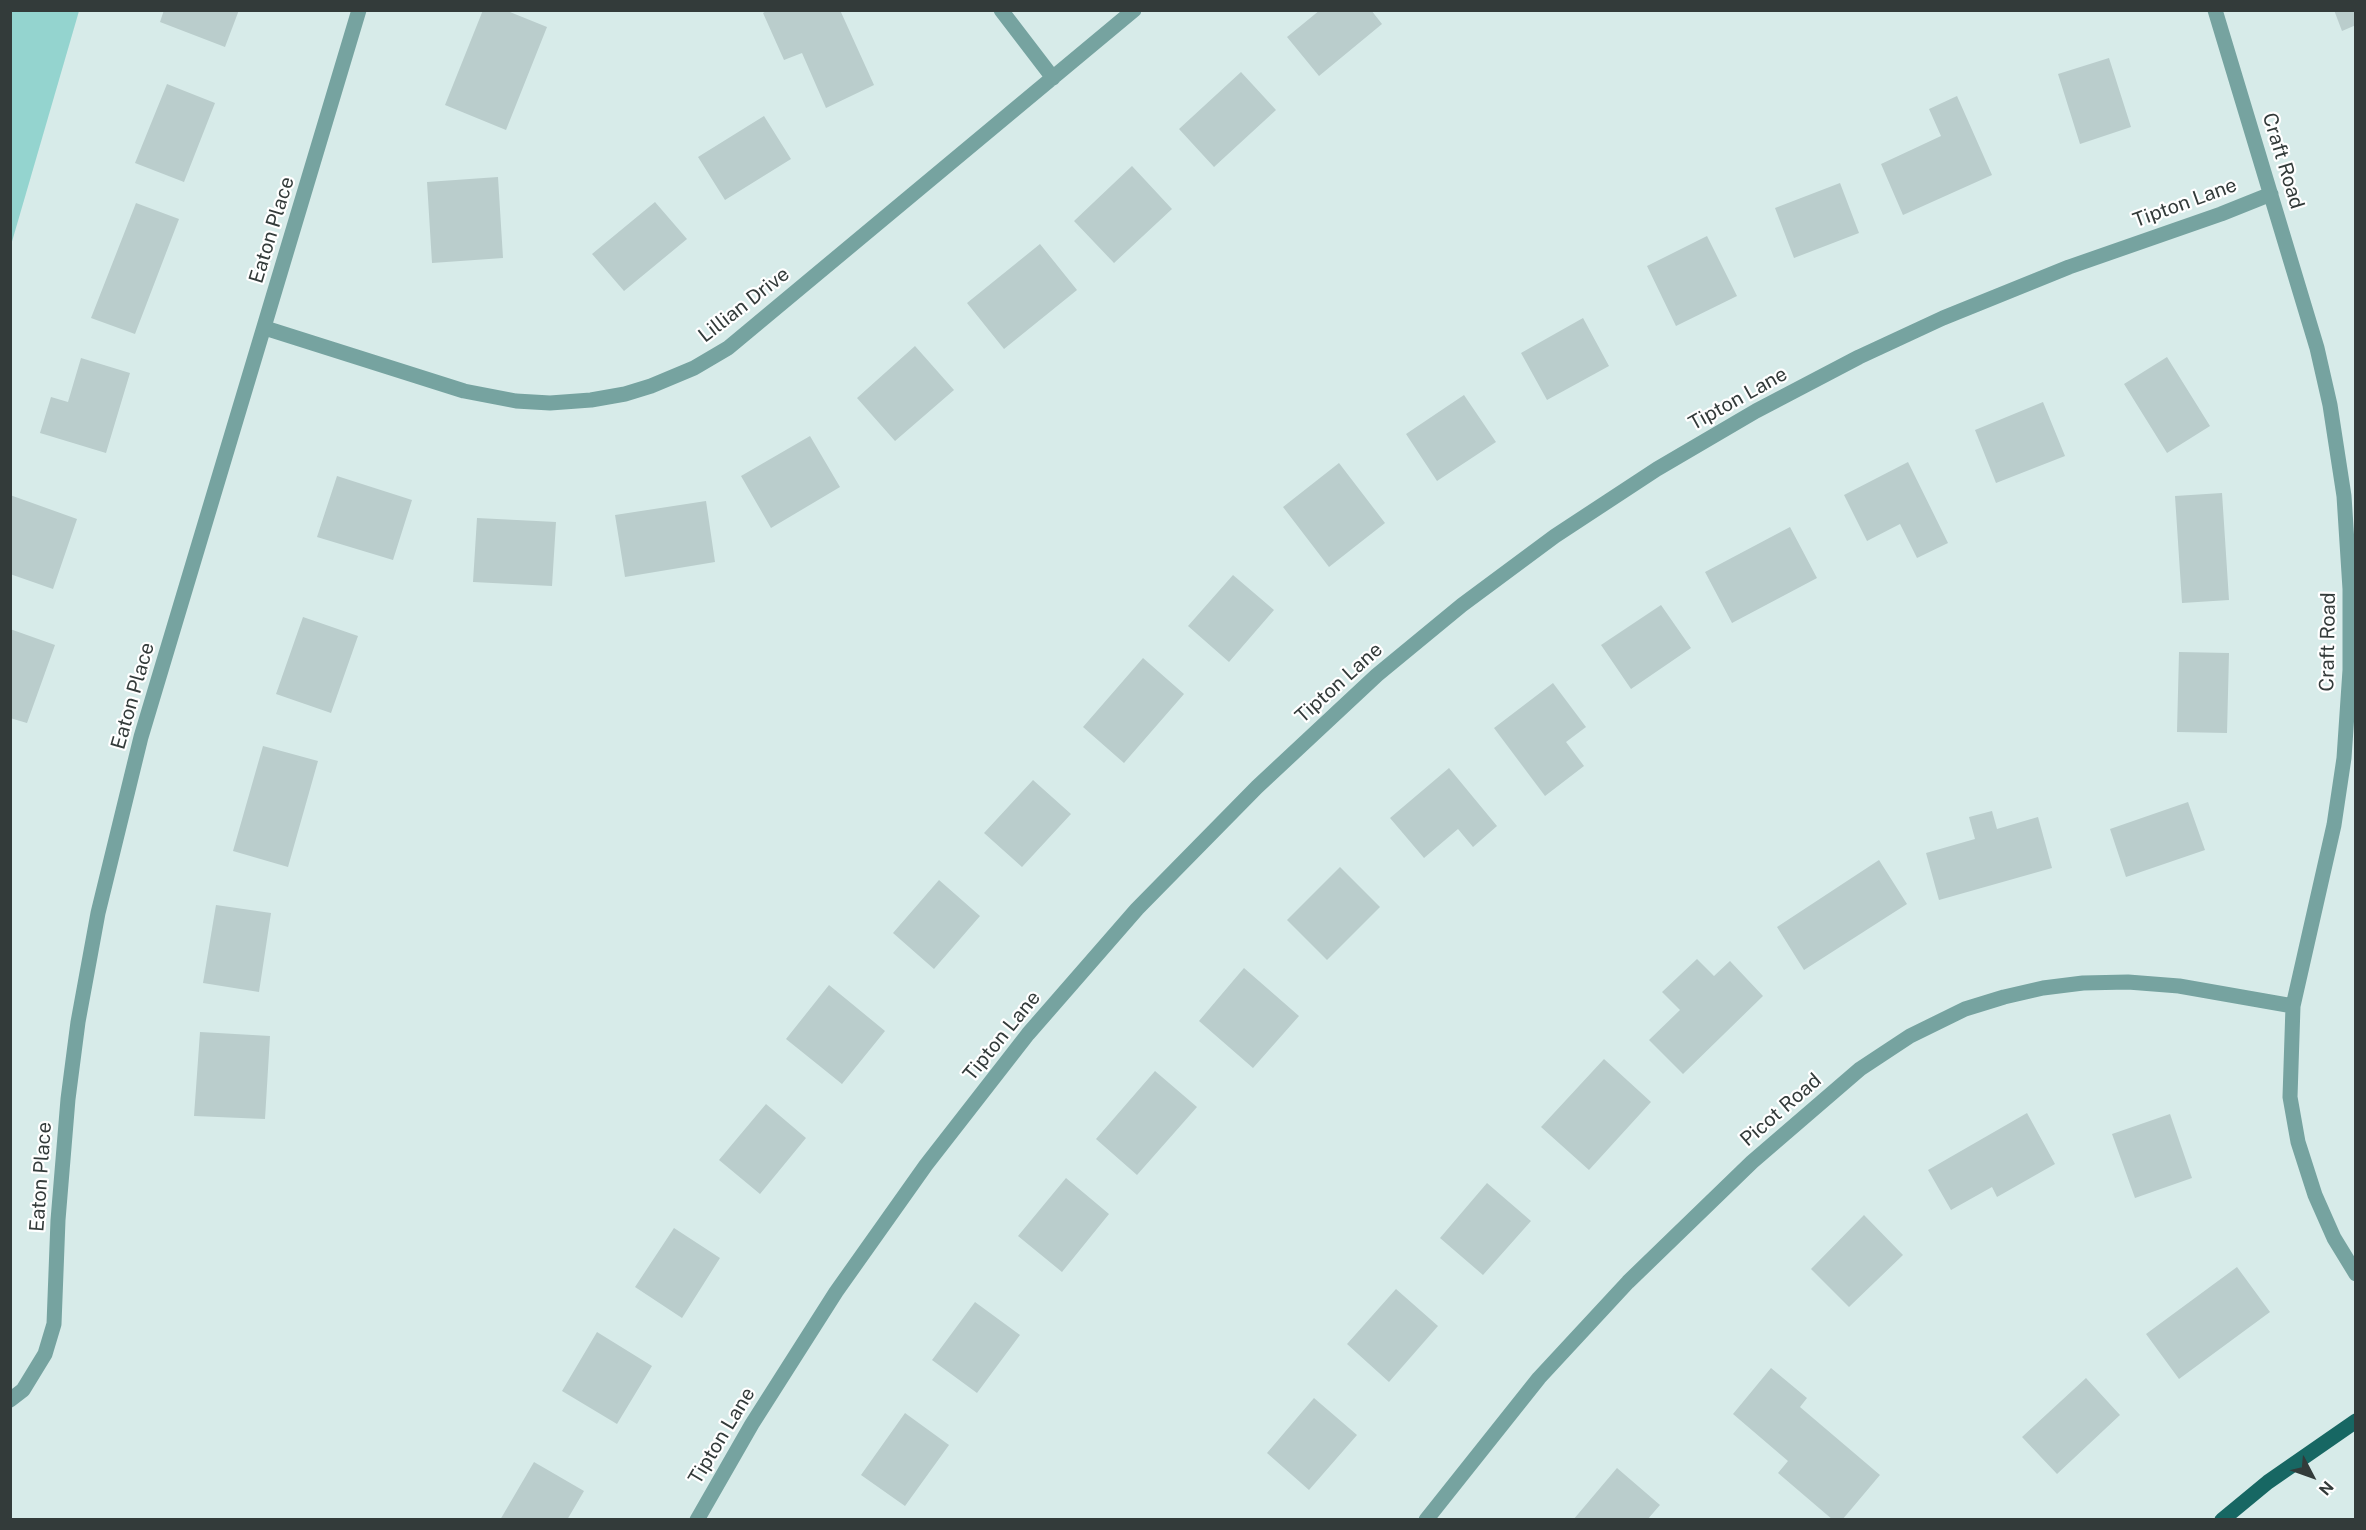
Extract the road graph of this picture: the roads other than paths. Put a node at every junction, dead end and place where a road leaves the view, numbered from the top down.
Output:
1 (359, 10) edge
2 (1001, 10) edge
3 (1134, 10) edge
4 (2215, 10) edge
5 (1053, 78) junction
6 (2271, 194) junction
7 (265, 328) junction
8 (2293, 1006) junction
9 (2355, 1274) edge
10 (10, 1400) edge
11 (2355, 1421) edge
12 (697, 1520) edge
13 (1426, 1520) edge
14 (2222, 1520) edge

1 - 7 street, Eaton Place
2 - 5 street
3 - 5 street, Lillian Drive
4 - 6 street, Craft Road
5 - 7 street, Lillian Drive
6 - 8 street, Craft Road
6 - 12 street, Tipton Lane
7 - 10 street, Eaton Place
8 - 9 street, Craft Road
8 - 13 street, Picot Road
11 - 14 main road

